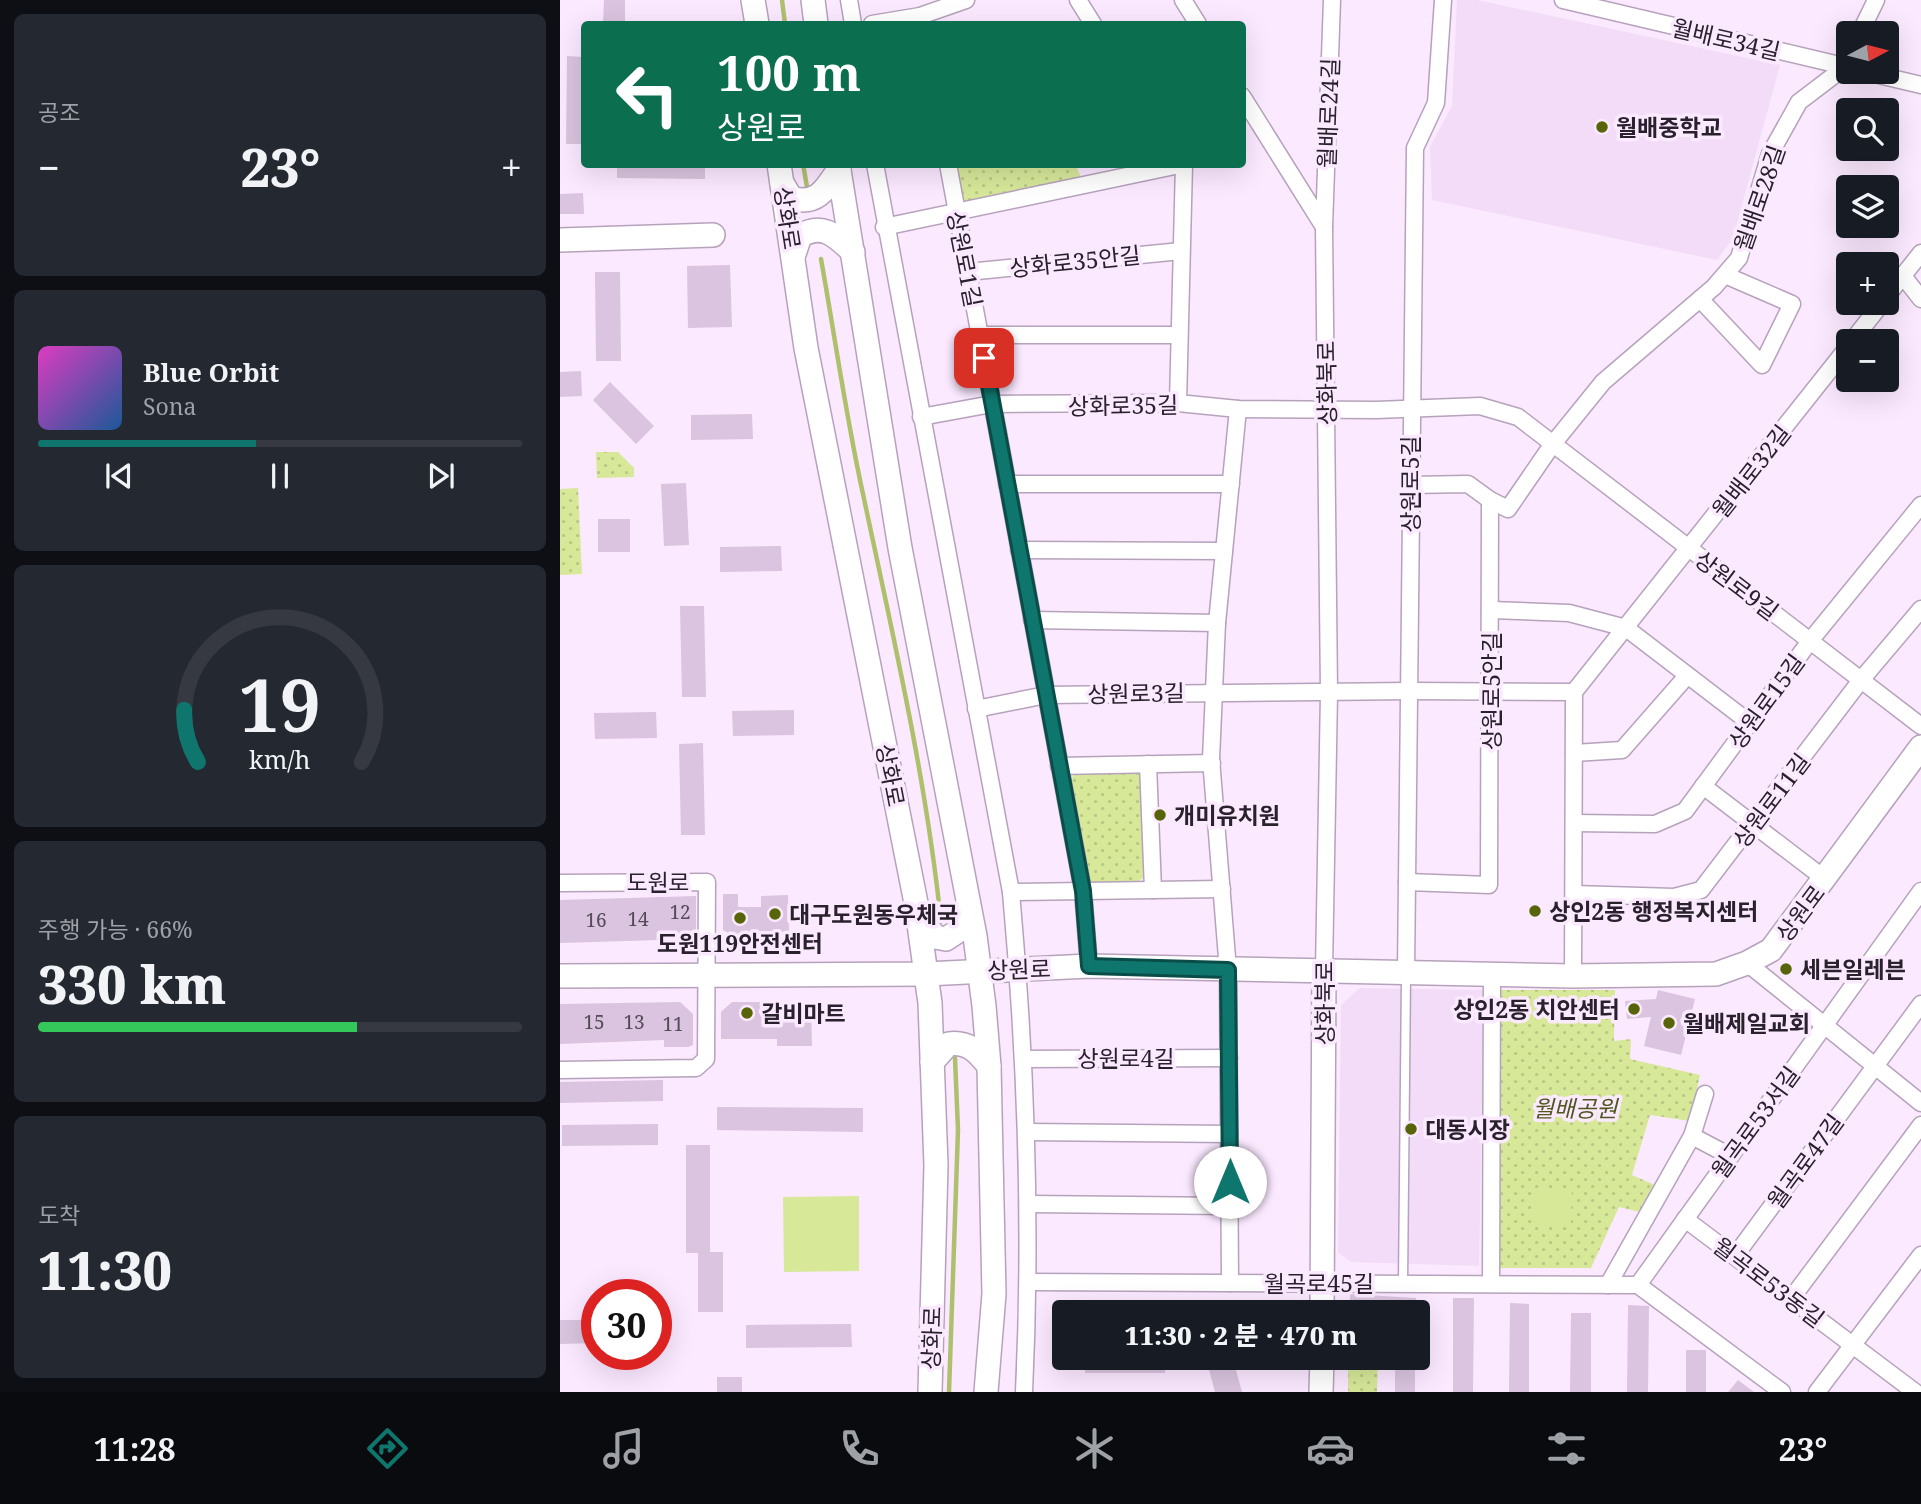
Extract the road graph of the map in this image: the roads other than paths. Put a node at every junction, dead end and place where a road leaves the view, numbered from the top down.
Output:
1 (753, 0) edge
2 (813, 0) edge
3 (849, 0) edge
4 (966, 0) edge
5 (1077, 0) edge
6 (1183, 0) edge
7 (1332, 0) edge
8 (1443, 0) edge
9 (1563, 0) edge
10 (1876, 0) edge
11 (921, 20) edge
12 (756, 21) edge
13 (816, 21) edge
14 (852, 21) edge
15 (1091, 21) edge
16 (1196, 21) edge
17 (1866, 21) edge
18 (1836, 62) edge
19 (1836, 74) edge
20 (1899, 80) edge
21 (1921, 85) edge
22 (1248, 118) edge
23 (837, 168) edge
24 (838, 168) edge
25 (876, 168) edge
26 (948, 168) edge
27 (1165, 168) edge
28 (1184, 168) edge
29 (781, 174) edge
30 (956, 212) junction
31 (884, 227) junction
32 (1324, 227) junction
33 (713, 235) dead end
34 (560, 240) edge
35 (1181, 251) junction
36 (853, 252) junction
37 (1921, 253) edge
38 (794, 254) junction
39 (968, 272) junction
40 (1725, 275) junction
41 (1903, 276) junction
42 (1899, 281) edge
43 (1700, 299) junction
44 (1921, 299) edge
45 (1873, 315) edge
46 (1861, 329) edge
47 (979, 335) junction
48 (1179, 335) junction
49 (1836, 361) edge
50 (1178, 403) junction
51 (992, 404) junction
52 (1326, 408) junction
53 (1238, 409) junction
54 (1410, 409) junction
55 (920, 417) junction
56 (1552, 445) junction
57 (1007, 484) junction
58 (1231, 484) junction
59 (1410, 485) junction
60 (1490, 500) junction
61 (1921, 505) edge
62 (1019, 550) junction
63 (1690, 550) junction
64 (1224, 551) junction
65 (1921, 609) edge
66 (1491, 610) junction
67 (1032, 621) junction
68 (1217, 622) junction
69 (1626, 628) junction
70 (1810, 641) junction
71 (1686, 677) junction
72 (1861, 680) junction
73 (1410, 691) junction
74 (1492, 691) junction
75 (1214, 692) junction
76 (1574, 692) junction
77 (1329, 693) junction
78 (1046, 695) junction
79 (976, 709) junction
80 (1750, 723) junction
81 (1921, 726) edge
82 (1921, 747) edge
83 (1574, 753) junction
84 (1212, 763) junction
85 (1148, 764) junction
86 (1059, 766) junction
87 (1703, 786) junction
88 (1574, 823) junction
89 (1753, 825) junction
90 (1825, 878) junction
91 (1407, 882) junction
92 (560, 883) edge
93 (1222, 889) junction
94 (1153, 890) junction
95 (1083, 891) junction
96 (1921, 891) edge
97 (1011, 892) junction
98 (1574, 894) junction
99 (968, 902) junction
100 (917, 914) junction
101 (1747, 963) junction
102 (1089, 966) junction
103 (1018, 969) junction
104 (979, 970) junction
105 (1228, 970) junction
106 (1324, 970) junction
107 (1406, 973) junction
108 (706, 974) junction
109 (926, 974) junction
110 (1492, 974) junction
111 (560, 976) edge
112 (1573, 976) junction
113 (1921, 1004) edge
114 (1823, 1027) junction
115 (1229, 1058) junction
116 (1023, 1059) junction
117 (932, 1062) junction
118 (989, 1066) junction
119 (1875, 1067) junction
120 (560, 1070) edge
121 (1705, 1094) dead end
122 (1921, 1102) edge
123 (1921, 1125) edge
124 (1027, 1132) junction
125 (1229, 1134) junction
126 (1692, 1136) junction
127 (1730, 1156) junction
128 (1029, 1204) junction
129 (1230, 1206) junction
130 (1685, 1219) junction
131 (1921, 1255) edge
132 (1735, 1256) junction
133 (1029, 1282) junction
134 (1322, 1282) junction
135 (1230, 1283) junction
136 (1403, 1283) junction
137 (1491, 1284) junction
138 (1608, 1284) junction
139 (1638, 1285) junction
140 (1791, 1299) junction
141 (1322, 1300) edge
142 (1852, 1346) junction
143 (1322, 1370) edge
144 (930, 1392) edge
145 (986, 1392) edge
146 (1024, 1392) edge
147 (1321, 1392) edge
148 (1782, 1392) edge
149 (1817, 1392) edge
150 (1915, 1392) edge

1 - 12 main road
2 - 13 main road
3 - 14 street
4 - 11 street
5 - 15 street
6 - 16 street
7 - 32 street, 월배로24길
8 - 54 street, 상원로5길
9 - 18 street, 월배로34길
10 - 17 street
19 - 40 street, 월배로28길
20 - 21 street
22 - 32 street
23 - 29 main road
24 - 36 main road
25 - 31 street
26 - 30 street, 상원로1길
27 - 30 street
28 - 35 street
29 - 38 main road, 상화로
30 - 31 street
30 - 39 street, 상원로1길
31 - 55 street
32 - 52 street, 상화북로
33 - 34 main road
35 - 39 street, 상화로35안길
35 - 48 street
36 - 38 main road
36 - 99 main road
37 - 41 street
38 - 100 main road, 상화로
39 - 47 street, 상원로1길
40 - 43 street, 월배로28길
40 - 43 street, 월배로28길
41 - 42 street
41 - 44 street
43 - 56 street, 월배로28길
45 - 46 street
47 - 48 street
47 - 51 street, 상원로1길
48 - 50 street
49 - 63 street, 월배로32길
50 - 51 street, 상화로35길
50 - 53 street, 상화로35길
51 - 55 street, 상화로35길
51 - 57 street, 상원로1길
52 - 53 street, 상화로35길
52 - 54 street, 상원로9길
52 - 77 street, 상화북로
53 - 58 street, 상원로3길
54 - 56 street, 상원로9길
54 - 59 street, 상원로5길
55 - 79 street
56 - 60 street
56 - 63 street, 상원로9길
57 - 58 street
57 - 62 street, 상원로1길
58 - 64 street, 상원로3길
59 - 60 street
59 - 73 street, 상원로5길
60 - 66 street, 상원로5안길
61 - 70 street, 상원로15길
62 - 64 street
62 - 67 street, 상원로1길
63 - 69 street, 월배로32길
63 - 70 street, 상원로9길
64 - 68 street, 상원로3길
65 - 72 street, 상원로11길
66 - 69 street
66 - 74 street, 상원로5안길
67 - 68 street
67 - 78 street, 상원로1길
68 - 75 street, 상원로3길
69 - 71 street
69 - 76 street, 월배로32길
70 - 72 street, 상원로9길
70 - 80 street, 상원로15길
71 - 80 street
71 - 83 street
72 - 81 street, 상원로9길
72 - 89 street, 상원로11길
73 - 74 street
73 - 77 street
73 - 91 street, 상원로5길
74 - 76 street
74 - 91 street, 상원로5안길
75 - 77 street
75 - 78 street, 상원로3길
75 - 84 street, 상원로3길
76 - 83 street
77 - 106 street, 상화북로
78 - 79 street, 상원로3길
78 - 86 street, 상원로1길
79 - 97 street
80 - 87 street, 상원로15길
82 - 90 main road, 상원로
83 - 88 street
84 - 85 street
84 - 93 street, 상원로3길
85 - 86 street
85 - 94 street
86 - 95 street, 상원로1길
87 - 88 street, 상원로15길
87 - 89 street
88 - 98 street
89 - 90 street
89 - 98 street, 상원로11길
90 - 101 main road, 상원로
91 - 107 street, 상원로5길
92 - 108 street, 도원로
93 - 94 street
93 - 105 street, 상원로3길
94 - 95 street
95 - 97 street
95 - 102 street, 상원로1길
96 - 114 street, 월곡로53서길
97 - 103 street
98 - 112 street
99 - 100 main road
99 - 104 main road
100 - 109 main road, 상화로
101 - 112 main road, 상원로
101 - 114 street
102 - 103 main road, 상원로
102 - 105 main road, 상원로
103 - 104 main road, 상원로
103 - 116 street
104 - 109 main road, 상원로
104 - 118 main road
105 - 106 main road, 상원로
105 - 115 street
106 - 107 main road, 상원로
106 - 134 main road, 상화북로
107 - 110 main road, 상원로
107 - 136 lane
108 - 109 main road
108 - 111 main road
108 - 120 street, 도원로
109 - 117 main road, 상화로
110 - 112 main road, 상원로
110 - 137 street
113 - 119 street, 월곡로47길
114 - 119 street
114 - 127 street, 월곡로53서길
115 - 116 street, 상원로4길
115 - 125 street
116 - 124 street
117 - 118 main road
117 - 144 main road, 상화로
118 - 145 main road
119 - 122 street
119 - 132 street, 월곡로47길
121 - 126 street
123 - 140 street
124 - 125 street
124 - 128 street
125 - 129 street
126 - 127 street
126 - 138 street
127 - 130 street, 월곡로53서길
128 - 129 street
128 - 133 street
129 - 135 street
130 - 132 street, 월곡로53동길
130 - 139 street, 월곡로53서길
131 - 142 street
132 - 140 street, 월곡로53동길
133 - 135 street, 월곡로45길
133 - 146 street
134 - 135 street, 월곡로45길
134 - 136 street, 월곡로45길
134 - 141 main road, 상화북로
136 - 137 street, 월곡로45길
137 - 138 street, 월곡로45길
138 - 139 street, 월곡로45길
139 - 148 street
140 - 142 street, 월곡로53동길
142 - 149 street
142 - 150 street, 월곡로53동길
143 - 147 main road

